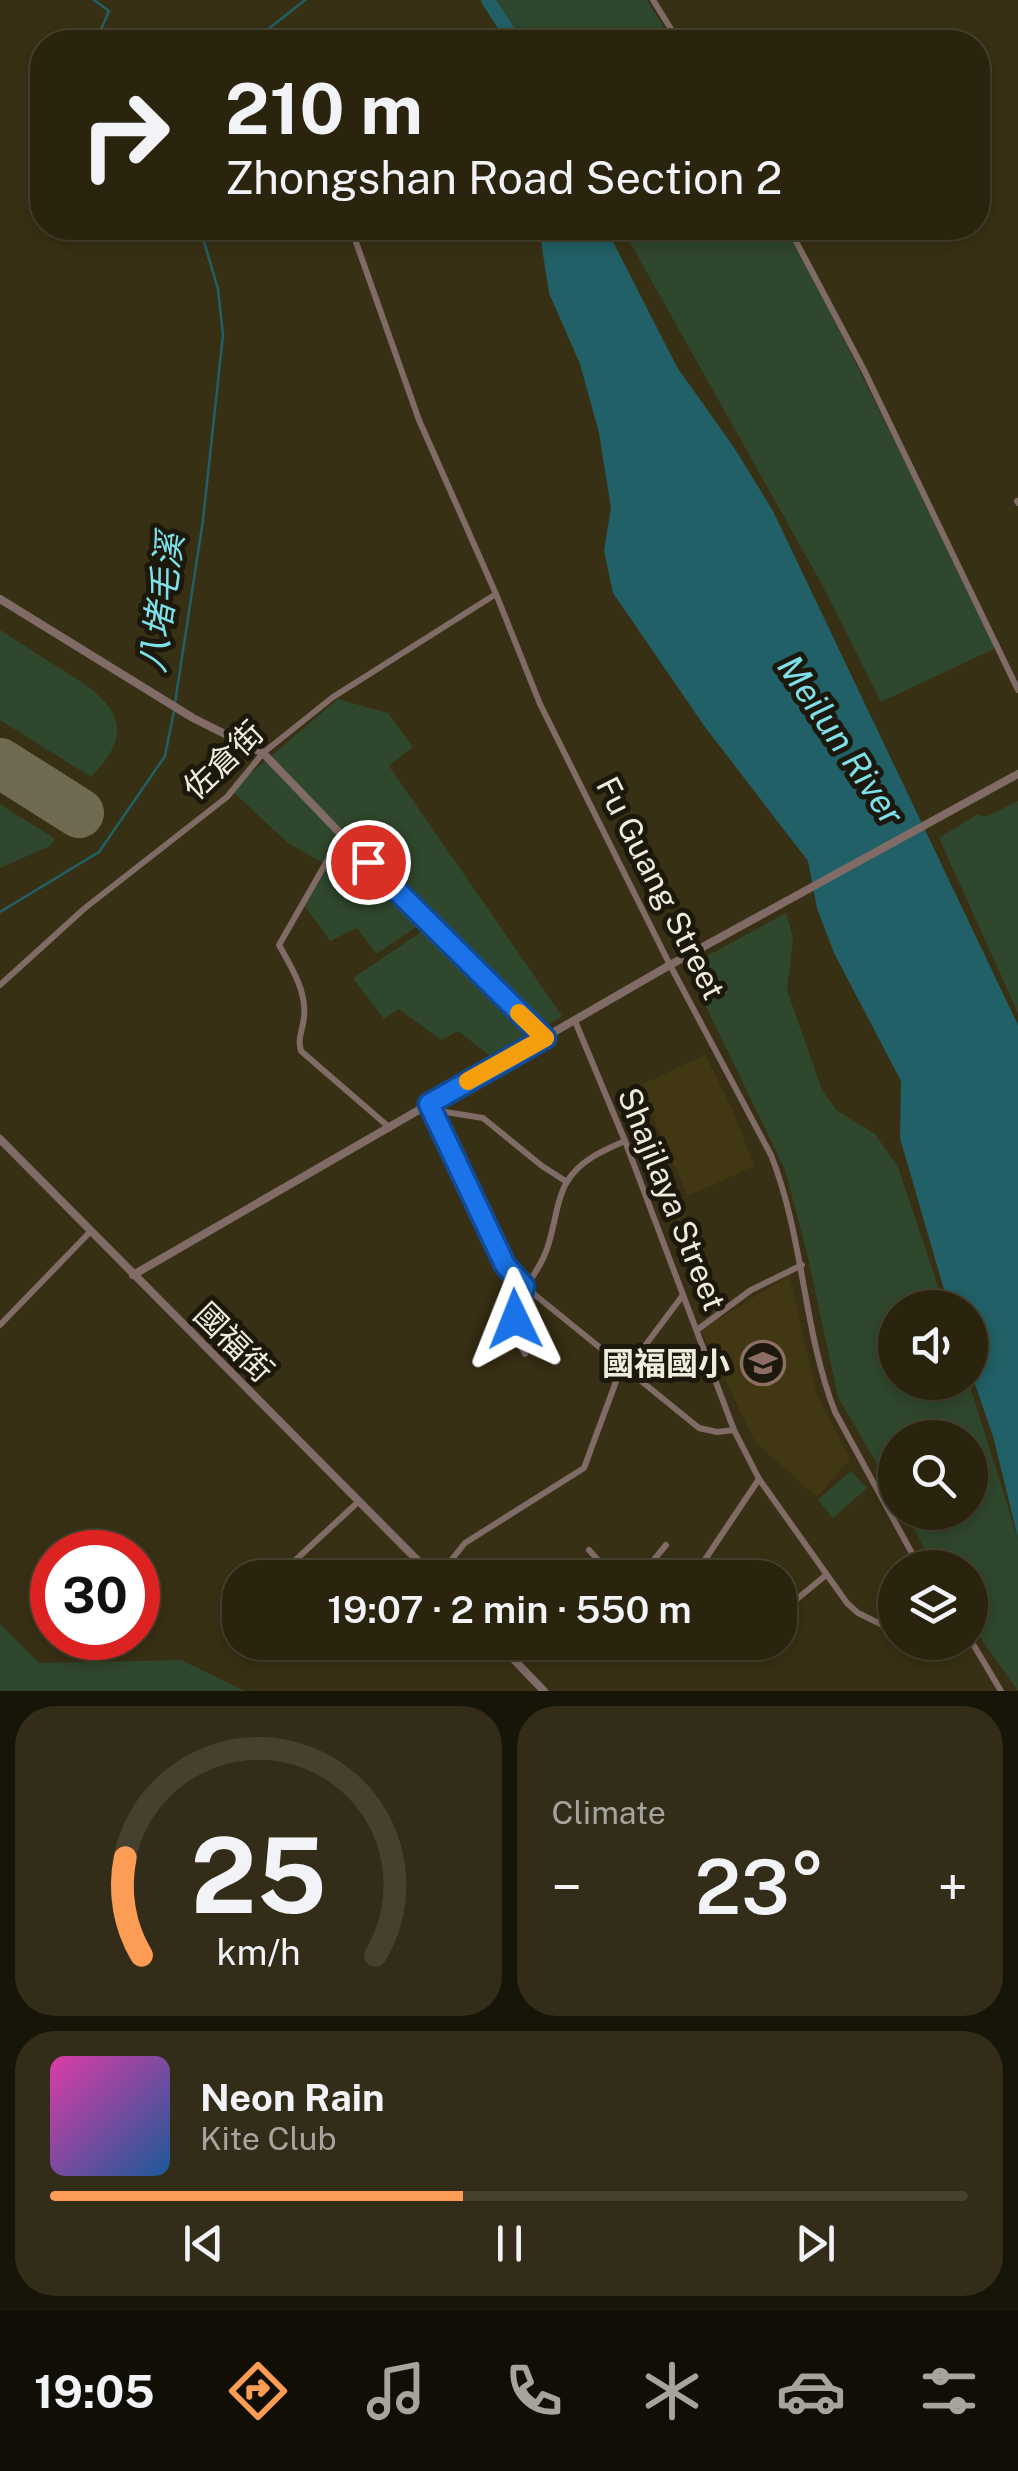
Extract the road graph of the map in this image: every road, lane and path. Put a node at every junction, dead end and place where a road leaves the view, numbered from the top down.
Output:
1 (653, 0) edge
2 (672, 30) edge
3 (355, 240) edge
4 (794, 240) edge
5 (496, 594) junction
6 (0, 599) edge
7 (1018, 690) edge
8 (263, 753) junction
9 (1018, 774) edge
10 (346, 840) junction
11 (670, 966) junction
12 (0, 985) edge
13 (575, 1021) junction
14 (545, 1038) junction
15 (431, 1107) junction
16 (391, 1128) junction
17 (0, 1139) edge
18 (625, 1142) junction
19 (567, 1182) junction
20 (90, 1232) junction
21 (802, 1264) junction
22 (133, 1274) junction
23 (524, 1286) junction
24 (684, 1294) junction
25 (0, 1325) edge
26 (697, 1330) junction
27 (524, 1354) dead end
28 (621, 1368) junction
29 (734, 1430) junction
30 (759, 1479) junction
31 (358, 1502) junction
32 (666, 1545) dead end
33 (590, 1550) dead end
34 (910, 1550) edge
35 (296, 1560) edge
36 (418, 1560) edge
37 (451, 1560) edge
38 (599, 1560) edge
39 (654, 1560) edge
40 (705, 1560) edge
41 (826, 1574) junction
42 (797, 1598) edge
43 (878, 1623) edge
44 (514, 1660) edge
45 (983, 1660) edge
46 (544, 1691) edge
47 (1001, 1691) edge

1 - 2 street
3 - 5 street, Fu Guang Street
4 - 7 street
5 - 8 street, 佐倉街
5 - 11 street, Fu Guang Street
6 - 8 street
8 - 10 street
8 - 12 street, 佐倉街
9 - 11 street
10 - 14 street
10 - 16 street
11 - 13 street
11 - 21 street, Fu Guang Street
13 - 14 street
13 - 18 street, Shajilaya Street
14 - 15 street
15 - 16 street
15 - 19 street
15 - 23 street
16 - 22 street
17 - 20 street, 國福街
18 - 19 street
18 - 24 street, Shajilaya Street
19 - 23 street
20 - 22 street, 國福街
20 - 25 street
21 - 26 street
21 - 34 street, Fu Guang Street
22 - 31 street, 國福街
23 - 27 street
23 - 28 street
24 - 26 street, Shajilaya Street
24 - 28 street
26 - 29 street, Shajilaya Street
28 - 29 street
28 - 37 street
29 - 30 street, Shajilaya Street
30 - 40 street
30 - 41 street, Shajilaya Street
31 - 35 street
31 - 36 street, 國福街
32 - 39 street
33 - 38 street
41 - 42 street
41 - 43 street, Shajilaya Street
44 - 46 street
45 - 47 street

